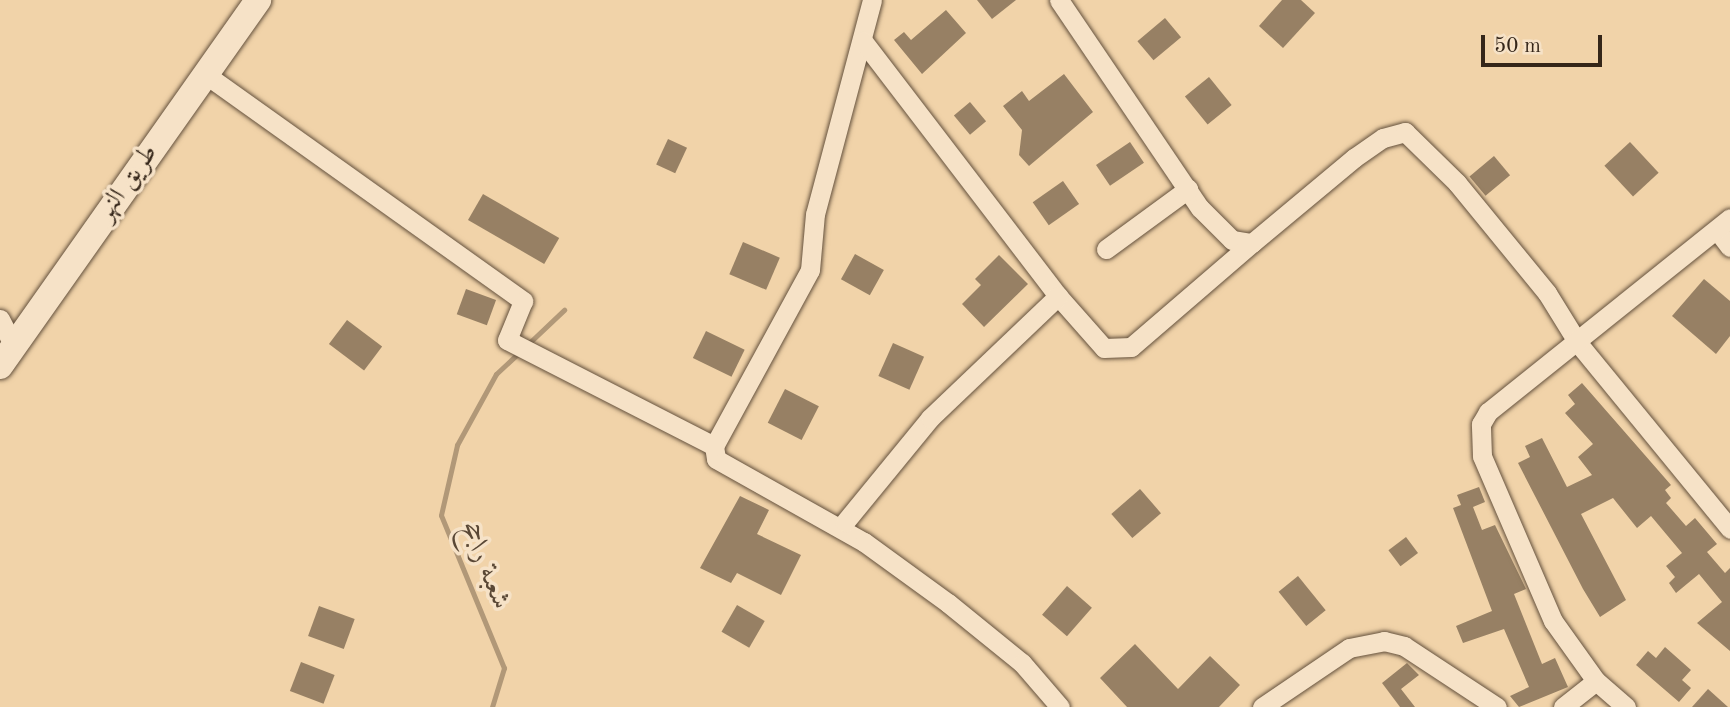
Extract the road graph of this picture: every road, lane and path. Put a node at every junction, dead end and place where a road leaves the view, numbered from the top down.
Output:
1 (258, 0) edge
2 (872, 0) edge
3 (1059, 0) edge
4 (863, 41) junction
5 (205, 75) junction
6 (1188, 189) junction
7 (1723, 224) edge
8 (1252, 243) junction
9 (1730, 247) edge
10 (1106, 249) dead end
11 (1058, 296) junction
12 (0, 319) edge
13 (1578, 342) junction
14 (7, 356) edge
15 (714, 446) junction
16 (845, 522) dead end
17 (1730, 528) edge
18 (1596, 681) junction
19 (1060, 707) edge
20 (1262, 707) edge
21 (1497, 707) edge
22 (1563, 707) edge
23 (1626, 707) edge

1 - 5 main road, طريق النهر
2 - 4 street
3 - 6 street
4 - 11 street
4 - 15 street
5 - 14 main road, طريق النهر
5 - 15 street
6 - 8 street
6 - 10 street
7 - 9 street
7 - 13 street
8 - 11 street
8 - 13 street
11 - 16 street
12 - 14 street
13 - 17 street
13 - 18 street
15 - 19 street
18 - 22 street
18 - 23 street
20 - 21 street

